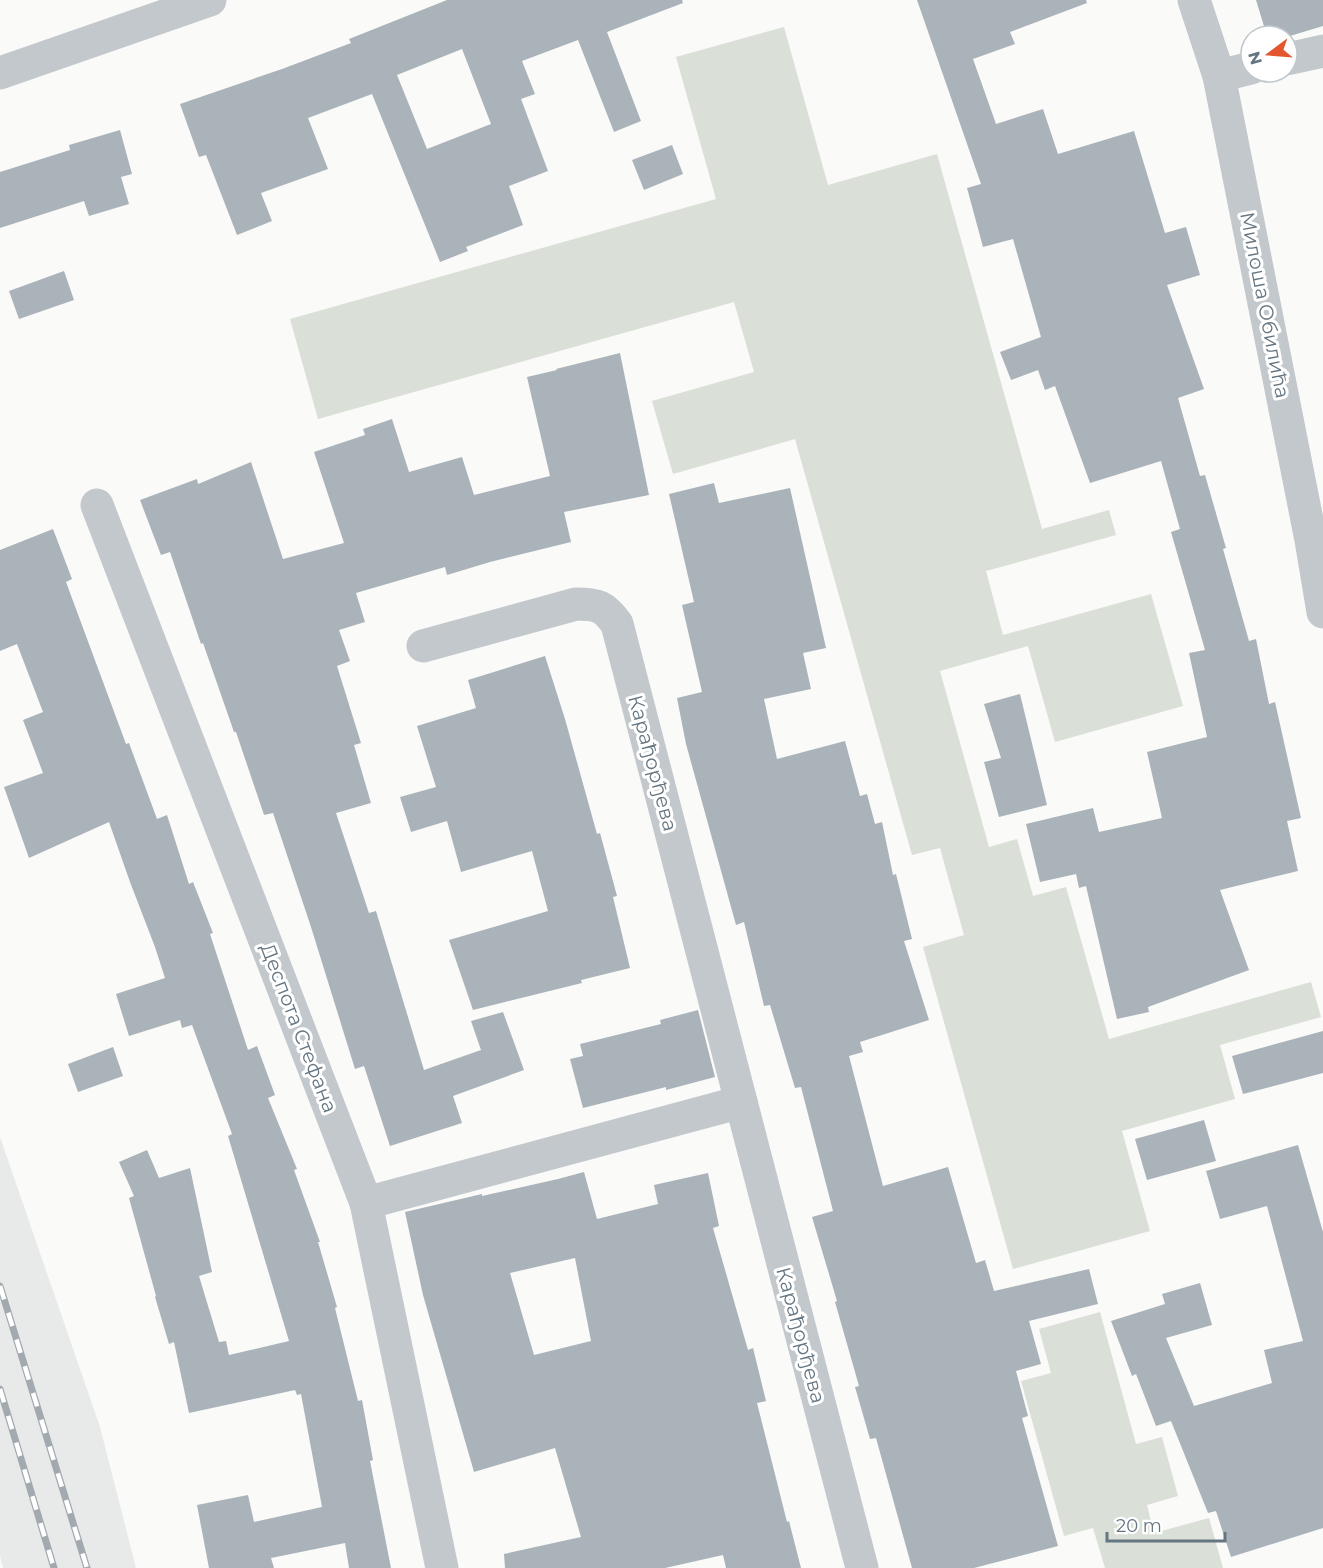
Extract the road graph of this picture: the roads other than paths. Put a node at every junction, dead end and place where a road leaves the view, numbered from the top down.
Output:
1 (210, 0) edge
2 (1194, 0) edge
3 (1323, 51) edge
4 (1299, 56) edge
5 (1239, 71) edge
6 (0, 74) edge
7 (1220, 76) junction
8 (97, 504) dead end
9 (1317, 539) edge
10 (1323, 612) edge
11 (423, 646) dead end
12 (741, 1102) junction
13 (366, 1203) junction
14 (442, 1568) edge
15 (862, 1568) edge

1 - 6 street
2 - 7 street, Милоша Обилића
3 - 4 street
5 - 7 street
7 - 9 street, Милоша Обилића
8 - 13 street, Деспота Стефана
9 - 10 street, Милоша Обилића
11 - 12 street, Карађорђева
12 - 13 street
12 - 15 street, Карађорђева
13 - 14 street, Деспота Стефана

